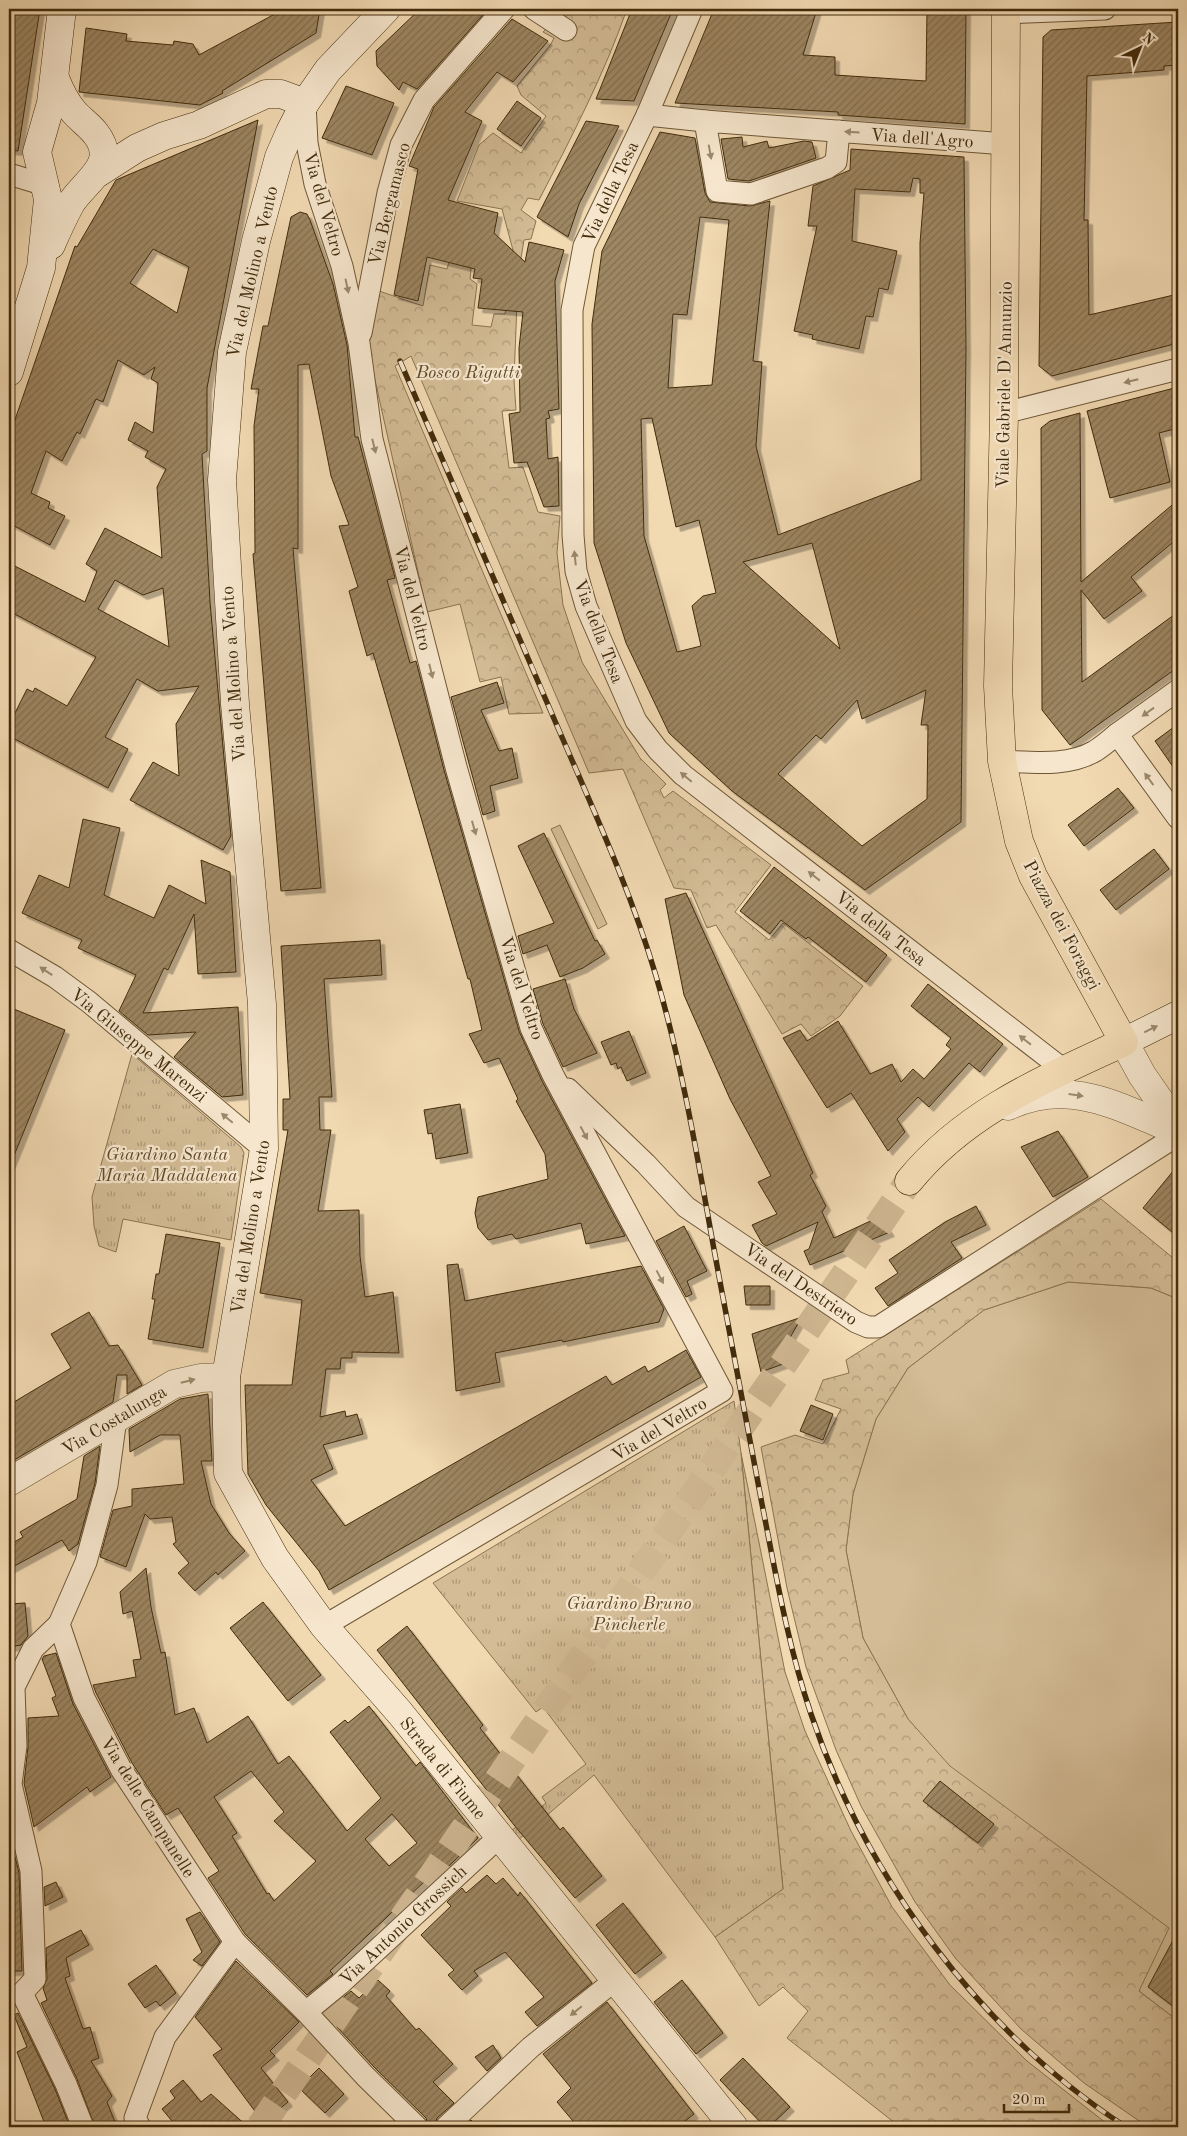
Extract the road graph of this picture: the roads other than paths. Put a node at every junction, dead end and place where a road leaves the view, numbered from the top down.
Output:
1 (62, 9) edge
2 (386, 9) edge
3 (504, 9) edge
4 (534, 9) edge
5 (692, 9) edge
6 (1105, 9) edge
7 (1006, 11) edge
8 (566, 30) dead end
9 (55, 78) junction
10 (305, 103) junction
11 (646, 115) junction
12 (705, 121) junction
13 (92, 129) junction
14 (839, 131) junction
15 (164, 136) junction
16 (40, 141) junction
17 (1006, 144) junction
18 (9, 174) edge
19 (94, 177) junction
20 (44, 178) junction
21 (41, 268) junction
22 (359, 343) junction
23 (1178, 369) edge
24 (9, 372) edge
25 (1004, 413) junction
26 (1178, 690) edge
27 (1117, 734) junction
28 (1002, 761) junction
29 (1178, 818) edge
30 (12, 953) edge
31 (1178, 1015) edge
32 (1124, 1042) junction
33 (1064, 1070) junction
34 (553, 1075) junction
35 (964, 1127) junction
36 (1178, 1127) edge
37 (1178, 1131) edge
38 (1178, 1135) edge
39 (264, 1149) junction
40 (909, 1181) tunnel mouth
41 (226, 1377) junction
42 (116, 1418) junction
43 (9, 1482) edge
44 (59, 1624) junction
45 (324, 1626) junction
46 (499, 1837) junction
47 (235, 1942) junction
48 (614, 1981) junction
49 (306, 2012) junction
50 (83, 2127) edge
51 (140, 2127) edge
52 (417, 2127) edge
53 (446, 2127) edge
54 (734, 2127) edge

1 - 9 main road
2 - 10 main road, Via del Molino a Vento
3 - 22 street, Via Bergamasco
4 - 8 street
5 - 11 street, Via della Tesa
6 - 7 street
7 - 17 main road, Viale Gabriele D'Annunzio
9 - 13 main road
9 - 16 main road
10 - 15 main road
10 -> 22 street, Via del Veltro
10 - 39 main road, Via del Molino a Vento
11 - 12 street, Via dell'Agro
33 -> 11 street, Via della Tesa
12 - 14 street, Via dell'Agro
12 -> 14 street
13 - 15 main road
13 - 16 main road
13 - 19 main road
17 -> 14 street, Via dell'Agro
15 - 19 main road
16 - 20 main road
17 - 25 main road, Viale Gabriele D'Annunzio
18 - 20 street
19 - 20 main road
19 - 21 main road
20 - 21 main road
21 - 24 main road
22 -> 34 street, Via del Veltro
23 -> 25 street
25 - 28 main road, Viale Gabriele D'Annunzio
26 -> 27 street
27 - 28 street
29 -> 27 street
28 - 32 main road, Piazza dei Foraggi
39 -> 30 street, Via Giuseppe Marenzi
32 -> 31 main road
32 - 33 main road
32 - 36 main road
33 - 35 main road
34 - 38 street, Via del Destriero
34 -> 45 street, Via del Veltro
35 -> 37 main road
35 - 40 main road
39 - 41 main road, Via del Molino a Vento
42 -> 41 main road, Via Costalunga
41 - 45 main road, Strada di Fiume
42 - 43 main road, Via Costalunga
42 - 44 street
44 - 47 street, Via delle Campanelle
44 - 50 street
45 - 46 main road, Strada di Fiume
46 - 48 main road, Strada di Fiume
46 - 49 street, Via Antonio Grossich
47 - 49 street, Via delle Campanelle
47 - 51 street
48 -> 53 street
48 - 54 main road, Strada di Fiume
49 - 52 street, Via delle Campanelle

